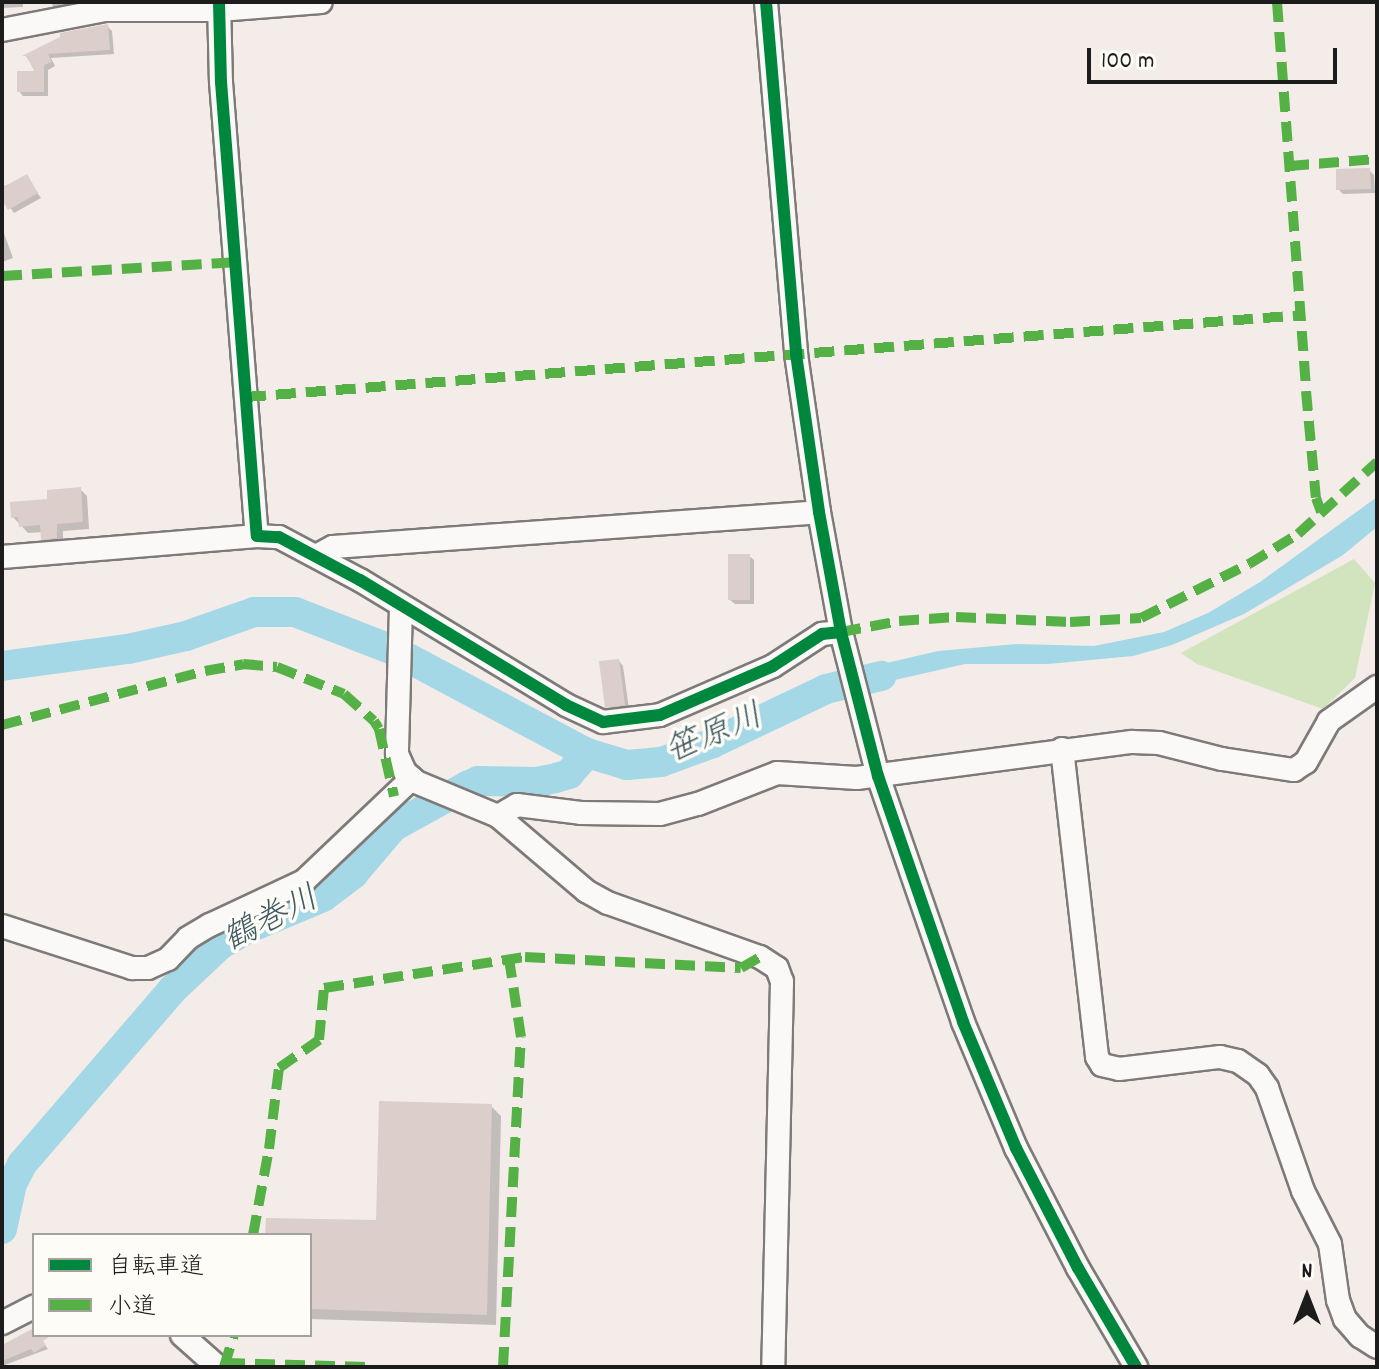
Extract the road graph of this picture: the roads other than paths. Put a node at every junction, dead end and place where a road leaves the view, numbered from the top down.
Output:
1 (321, 2) edge
2 (766, 2) edge
3 (219, 6) edge
4 (43, 11) edge
5 (2, 30) edge
6 (819, 512) junction
7 (257, 536) junction
8 (316, 556) junction
9 (2, 557) edge
10 (401, 607) junction
11 (841, 632) junction
12 (1377, 687) edge
13 (1062, 749) junction
14 (878, 776) junction
15 (414, 780) junction
16 (492, 813) junction
17 (2, 926) edge
18 (32, 1308) edge
19 (2, 1323) edge
20 (184, 1337) edge
21 (1377, 1347) edge
22 (218, 1367) edge
23 (773, 1367) edge
24 (1136, 1367) edge

1 - 3 street
2 - 6 street
3 - 4 street
3 - 7 street
4 - 5 street
6 - 8 street
6 - 11 street
7 - 8 street
7 - 9 street
8 - 10 street
10 - 11 street
10 - 15 street
11 - 14 street
12 - 13 street
13 - 14 street
13 - 21 street
14 - 16 street
14 - 24 street
15 - 16 street
15 - 17 street
16 - 23 street
18 - 19 street
20 - 22 street

